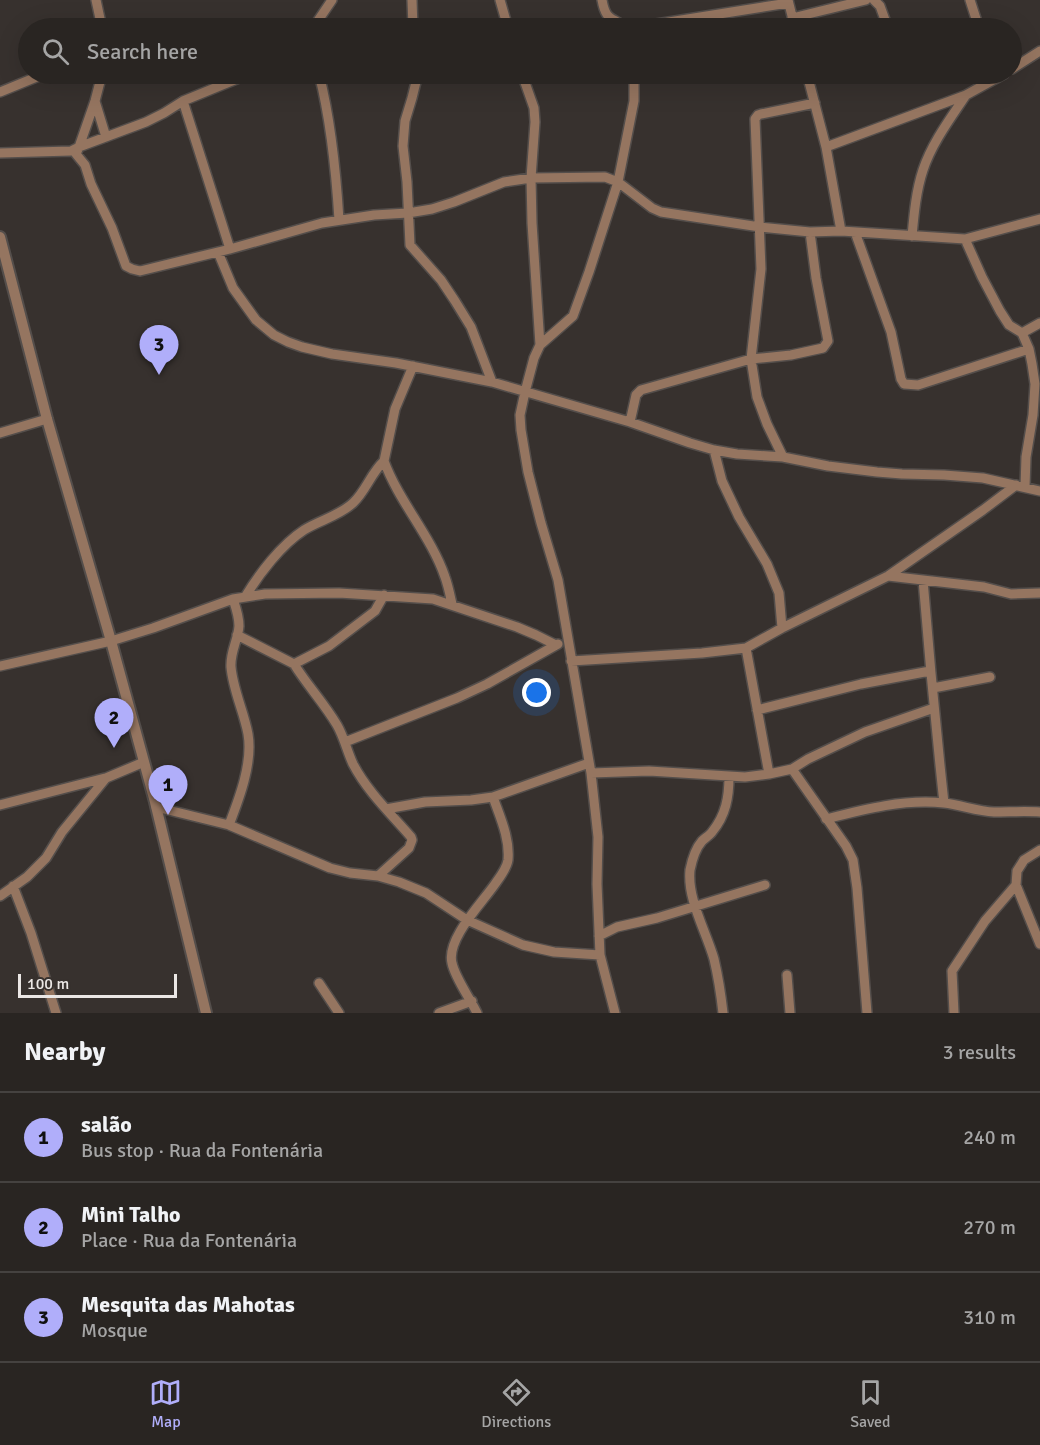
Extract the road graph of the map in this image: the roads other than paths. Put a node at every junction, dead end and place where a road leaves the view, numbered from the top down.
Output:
1 (96, 0) edge
2 (332, 0) edge
3 (412, 0) edge
4 (500, 0) edge
5 (602, 0) edge
6 (866, 0) edge
7 (874, 0) edge
8 (970, 0) edge
9 (788, 2) edge
10 (100, 18) edge
11 (320, 18) edge
12 (413, 18) edge
13 (505, 18) edge
14 (611, 18) edge
15 (691, 18) edge
16 (792, 18) joint
17 (884, 18) edge
18 (976, 18) edge
19 (1040, 51) edge
20 (1022, 62) edge
21 (20, 84) edge
22 (99, 84) edge
23 (225, 84) edge
24 (321, 84) edge
25 (416, 84) edge
26 (526, 84) edge
27 (634, 84) edge
28 (810, 84) edge
29 (984, 84) edge
30 (0, 92) edge
31 (966, 96) junction
32 (95, 101) junction
33 (183, 101) junction
34 (815, 103) junction
35 (106, 137) junction
36 (79, 147) junction
37 (826, 147) junction
38 (0, 153) edge
39 (531, 178) junction
40 (618, 182) junction
41 (408, 213) junction
42 (1040, 219) edge
43 (339, 220) junction
44 (760, 227) junction
45 (841, 231) junction
46 (810, 232) junction
47 (855, 232) junction
48 (912, 236) junction
49 (0, 237) edge
50 (965, 239) junction
51 (230, 249) junction
52 (218, 252) junction
53 (1040, 323) edge
54 (1022, 333) junction
55 (540, 345) junction
56 (1029, 349) junction
57 (751, 358) junction
58 (413, 366) junction
59 (492, 382) junction
60 (525, 392) junction
61 (47, 419) junction
62 (630, 422) junction
63 (0, 433) edge
64 (714, 450) junction
65 (783, 457) junction
66 (384, 461) junction
67 (1021, 486) junction
68 (1040, 491) edge
69 (888, 576) junction
70 (923, 580) junction
71 (1040, 594) edge
72 (384, 595) junction
73 (245, 597) junction
74 (233, 598) junction
75 (452, 604) junction
76 (782, 628) junction
77 (237, 635) junction
78 (111, 641) junction
79 (568, 641) junction
80 (556, 645) junction
81 (746, 648) junction
82 (571, 661) junction
83 (294, 664) junction
84 (0, 666) edge
85 (930, 671) junction
86 (990, 677) dead end
87 (933, 688) junction
88 (934, 708) junction
89 (758, 710) junction
90 (345, 742) junction
91 (144, 762) junction
92 (590, 768) junction
93 (792, 769) junction
94 (769, 774) junction
95 (729, 776) junction
96 (106, 778) junction
97 (493, 797) junction
98 (944, 803) junction
99 (0, 805) edge
100 (156, 807) junction
101 (386, 809) junction
102 (1040, 812) edge
103 (826, 819) junction
104 (230, 825) junction
105 (1040, 850) edge
106 (378, 876) junction
107 (765, 885) dead end
108 (1016, 885) junction
109 (13, 886) junction
110 (0, 896) edge
111 (696, 906) junction
112 (467, 920) junction
113 (599, 936) junction
114 (1040, 944) edge
115 (600, 956) junction
116 (787, 975) dead end
117 (319, 983) dead end
118 (472, 1001) junction
119 (56, 1013) edge
120 (206, 1013) edge
121 (339, 1013) edge
122 (439, 1013) edge
123 (477, 1013) edge
124 (615, 1013) edge
125 (723, 1013) edge
126 (790, 1013) edge
127 (867, 1013) edge
128 (954, 1013) edge

1 - 10 street
2 - 11 street
3 - 12 street
4 - 13 street
5 - 14 street
6 - 16 street
7 - 17 street
8 - 18 street
9 - 15 street
9 - 16 street
19 - 20 street
21 - 30 street
22 - 32 street
23 - 33 street
24 - 43 street
25 - 41 street
26 - 39 street
27 - 40 street
28 - 34 street
29 - 31 street
31 - 37 street
31 - 48 street
32 - 35 street
32 - 36 street
33 - 35 street
33 - 51 street
34 - 37 street
34 - 44 street
35 - 36 street
36 - 38 street
36 - 52 street
37 - 45 street
39 - 40 street
39 - 41 street
39 - 55 street
40 - 44 street
40 - 55 street
41 - 43 street
41 - 59 street
42 - 50 street
43 - 51 street
44 - 46 street
44 - 57 street
45 - 46 street
45 - 47 street
46 - 57 street
47 - 48 street
47 - 56 street
48 - 50 street
49 - 61 street
50 - 54 street
51 - 52 street
52 - 58 street
53 - 54 street
54 - 56 street
55 - 60 street
56 - 67 street
57 - 62 street
57 - 65 street
58 - 59 street
58 - 66 street
59 - 60 street
60 - 62 street
60 - 79 street
61 - 63 street
61 - 78 street
62 - 64 street
64 - 65 street
64 - 76 street
65 - 67 street
66 - 73 street
66 - 75 street
67 - 68 street
67 - 69 street
69 - 70 street
69 - 76 street
70 - 71 street
70 - 85 street
72 - 73 street
72 - 75 street
72 - 83 street
73 - 74 street
74 - 77 street
74 - 78 street
75 - 80 street
76 - 81 street
77 - 83 street
77 - 104 street
78 - 84 street
78 - 91 street
79 - 80 street
79 - 82 street
80 - 90 street
81 - 82 street
81 - 89 street
82 - 92 street
83 - 90 street
85 - 87 street
85 - 89 street
86 - 87 street
87 - 88 street
88 - 93 street
88 - 98 street
89 - 94 street
90 - 101 street
91 - 96 street
91 - 100 street
92 - 95 street
92 - 97 street
92 - 113 street
93 - 94 street
93 - 103 street
94 - 95 street
95 - 111 street
96 - 99 street
96 - 109 street
97 - 101 street
97 - 112 street
98 - 102 street
98 - 103 street
100 - 104 street
100 - 120 street
101 - 106 street
103 - 127 street
104 - 106 street
105 - 108 street
106 - 112 street
107 - 111 street
108 - 114 street
108 - 128 street
109 - 110 street
109 - 119 street
111 - 113 street
111 - 125 street
112 - 115 street
112 - 118 street
113 - 115 street
115 - 124 street
116 - 126 street
117 - 121 street
118 - 122 street
118 - 123 street

